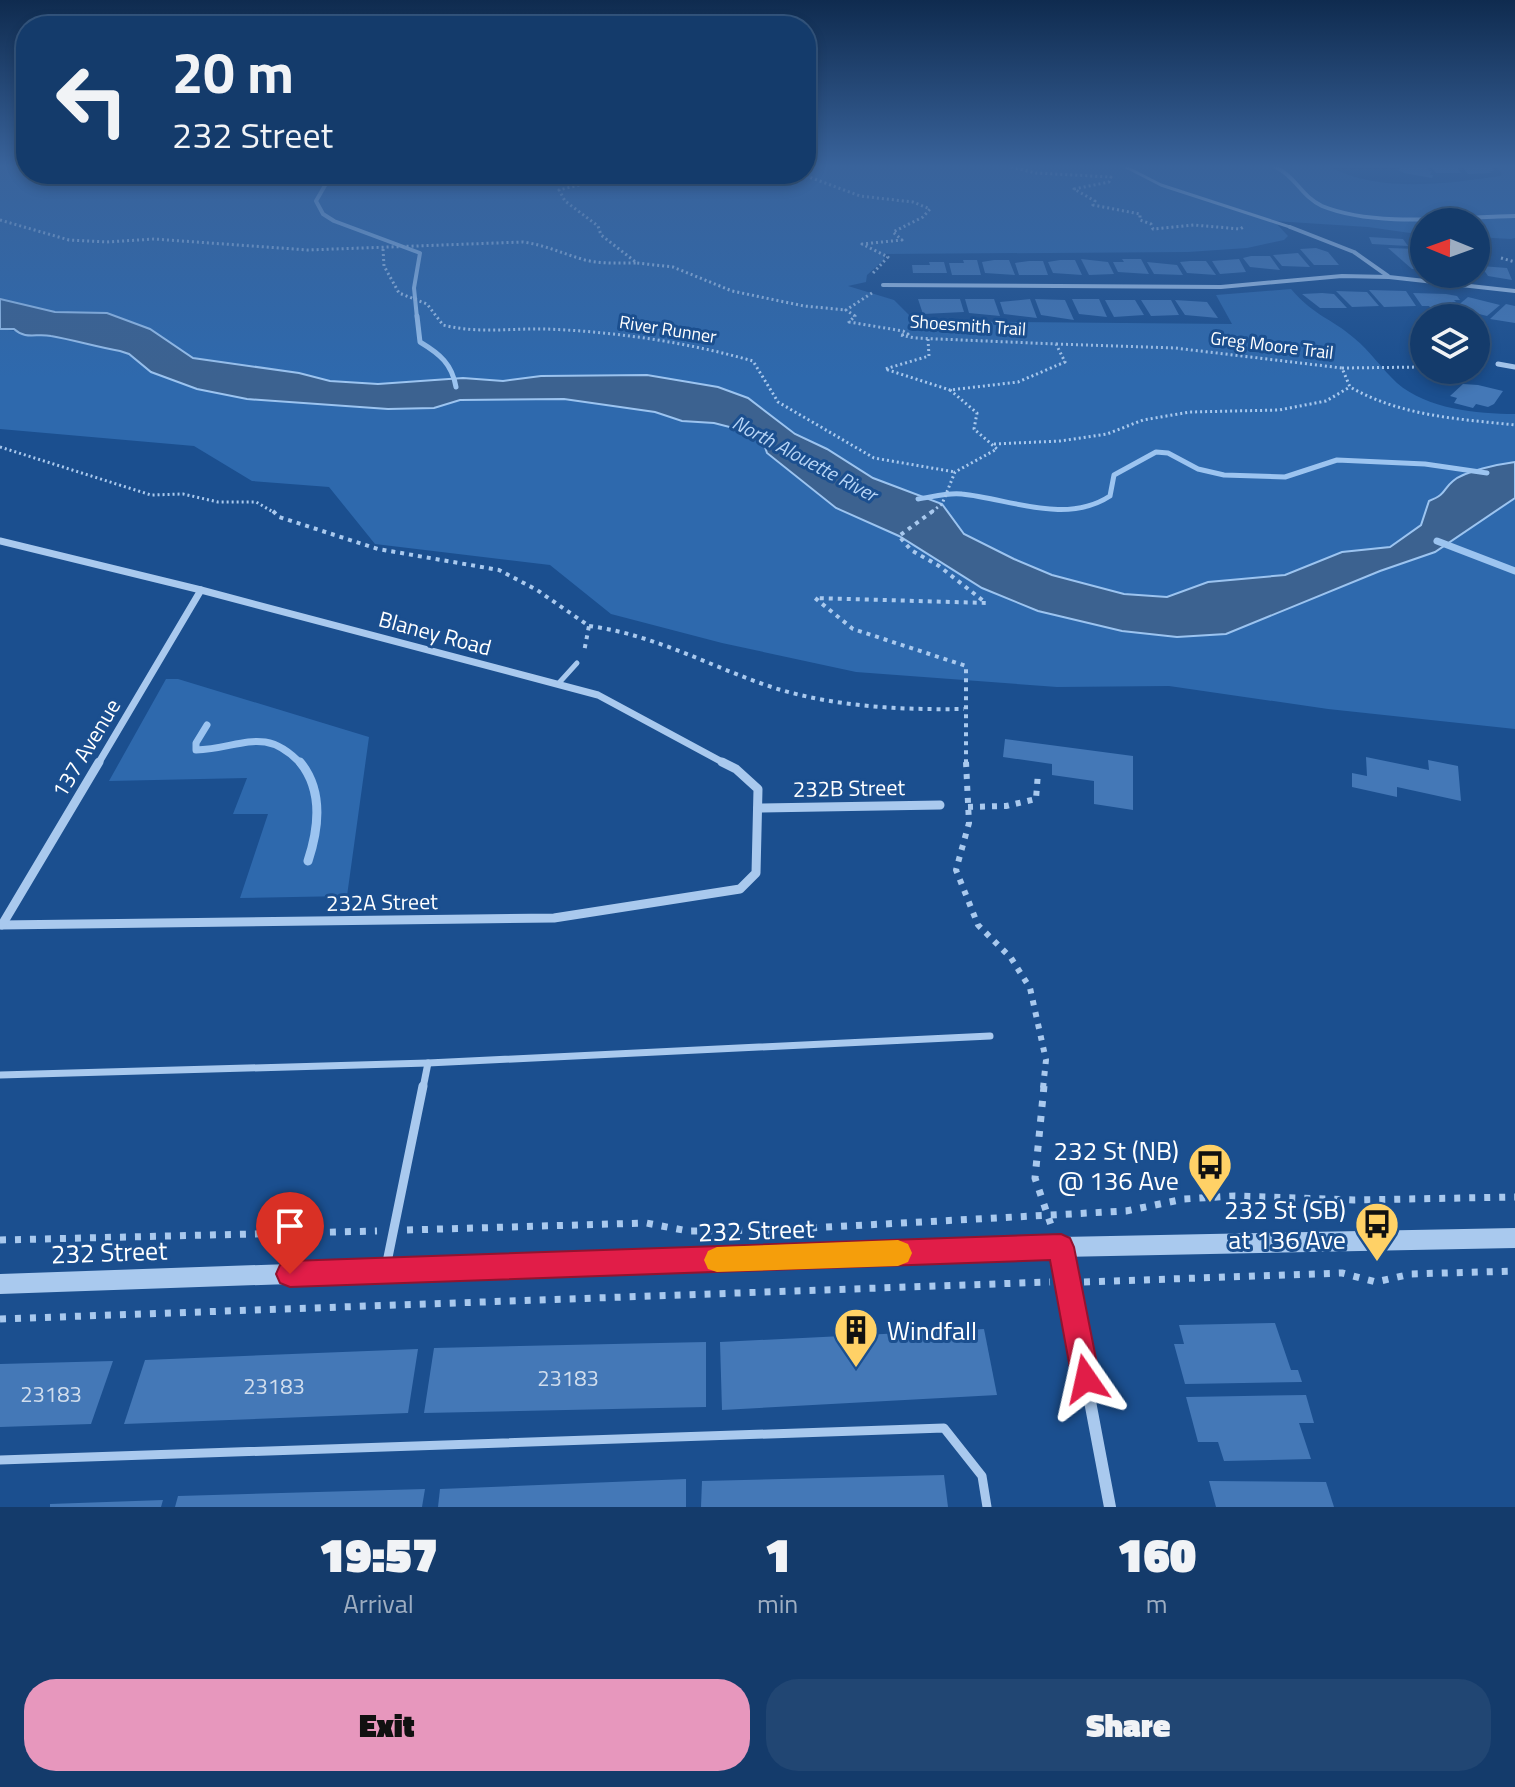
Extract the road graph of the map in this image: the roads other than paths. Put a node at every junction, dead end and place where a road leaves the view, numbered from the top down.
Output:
1 (1320, 237) edge
2 (1389, 277) junction
3 (883, 285) dead end
4 (1515, 291) edge
5 (1498, 364) dead end
6 (1515, 367) edge
7 (0, 541) edge
8 (201, 590) junction
9 (577, 663) road end
10 (558, 684) junction
11 (940, 805) dead end
12 (758, 808) junction
13 (756, 873) joint
14 (1, 925) edge
15 (990, 1036) dead end
16 (428, 1063) junction
17 (0, 1075) edge
18 (1515, 1238) edge
19 (1061, 1247) junction
20 (385, 1270) junction
21 (0, 1284) edge
22 (0, 1460) edge
23 (987, 1507) edge
24 (1110, 1507) edge

1 - 2 street
2 - 3 street
2 - 4 street
5 - 6 street
7 - 8 street, Blaney Road
8 - 10 street, Blaney Road
8 - 14 street, 137 Avenue
9 - 10 lane
10 - 12 street, Blaney Road
11 - 12 street, 232B Street
12 - 13 street, Blaney Road
13 - 14 street, 232A Street
15 - 16 lane
16 - 17 lane
16 - 20 lane
18 - 19 street, 232 Street
19 - 20 street, 232 Street
19 - 24 street
20 - 21 street, 232 Street
22 - 23 lane

